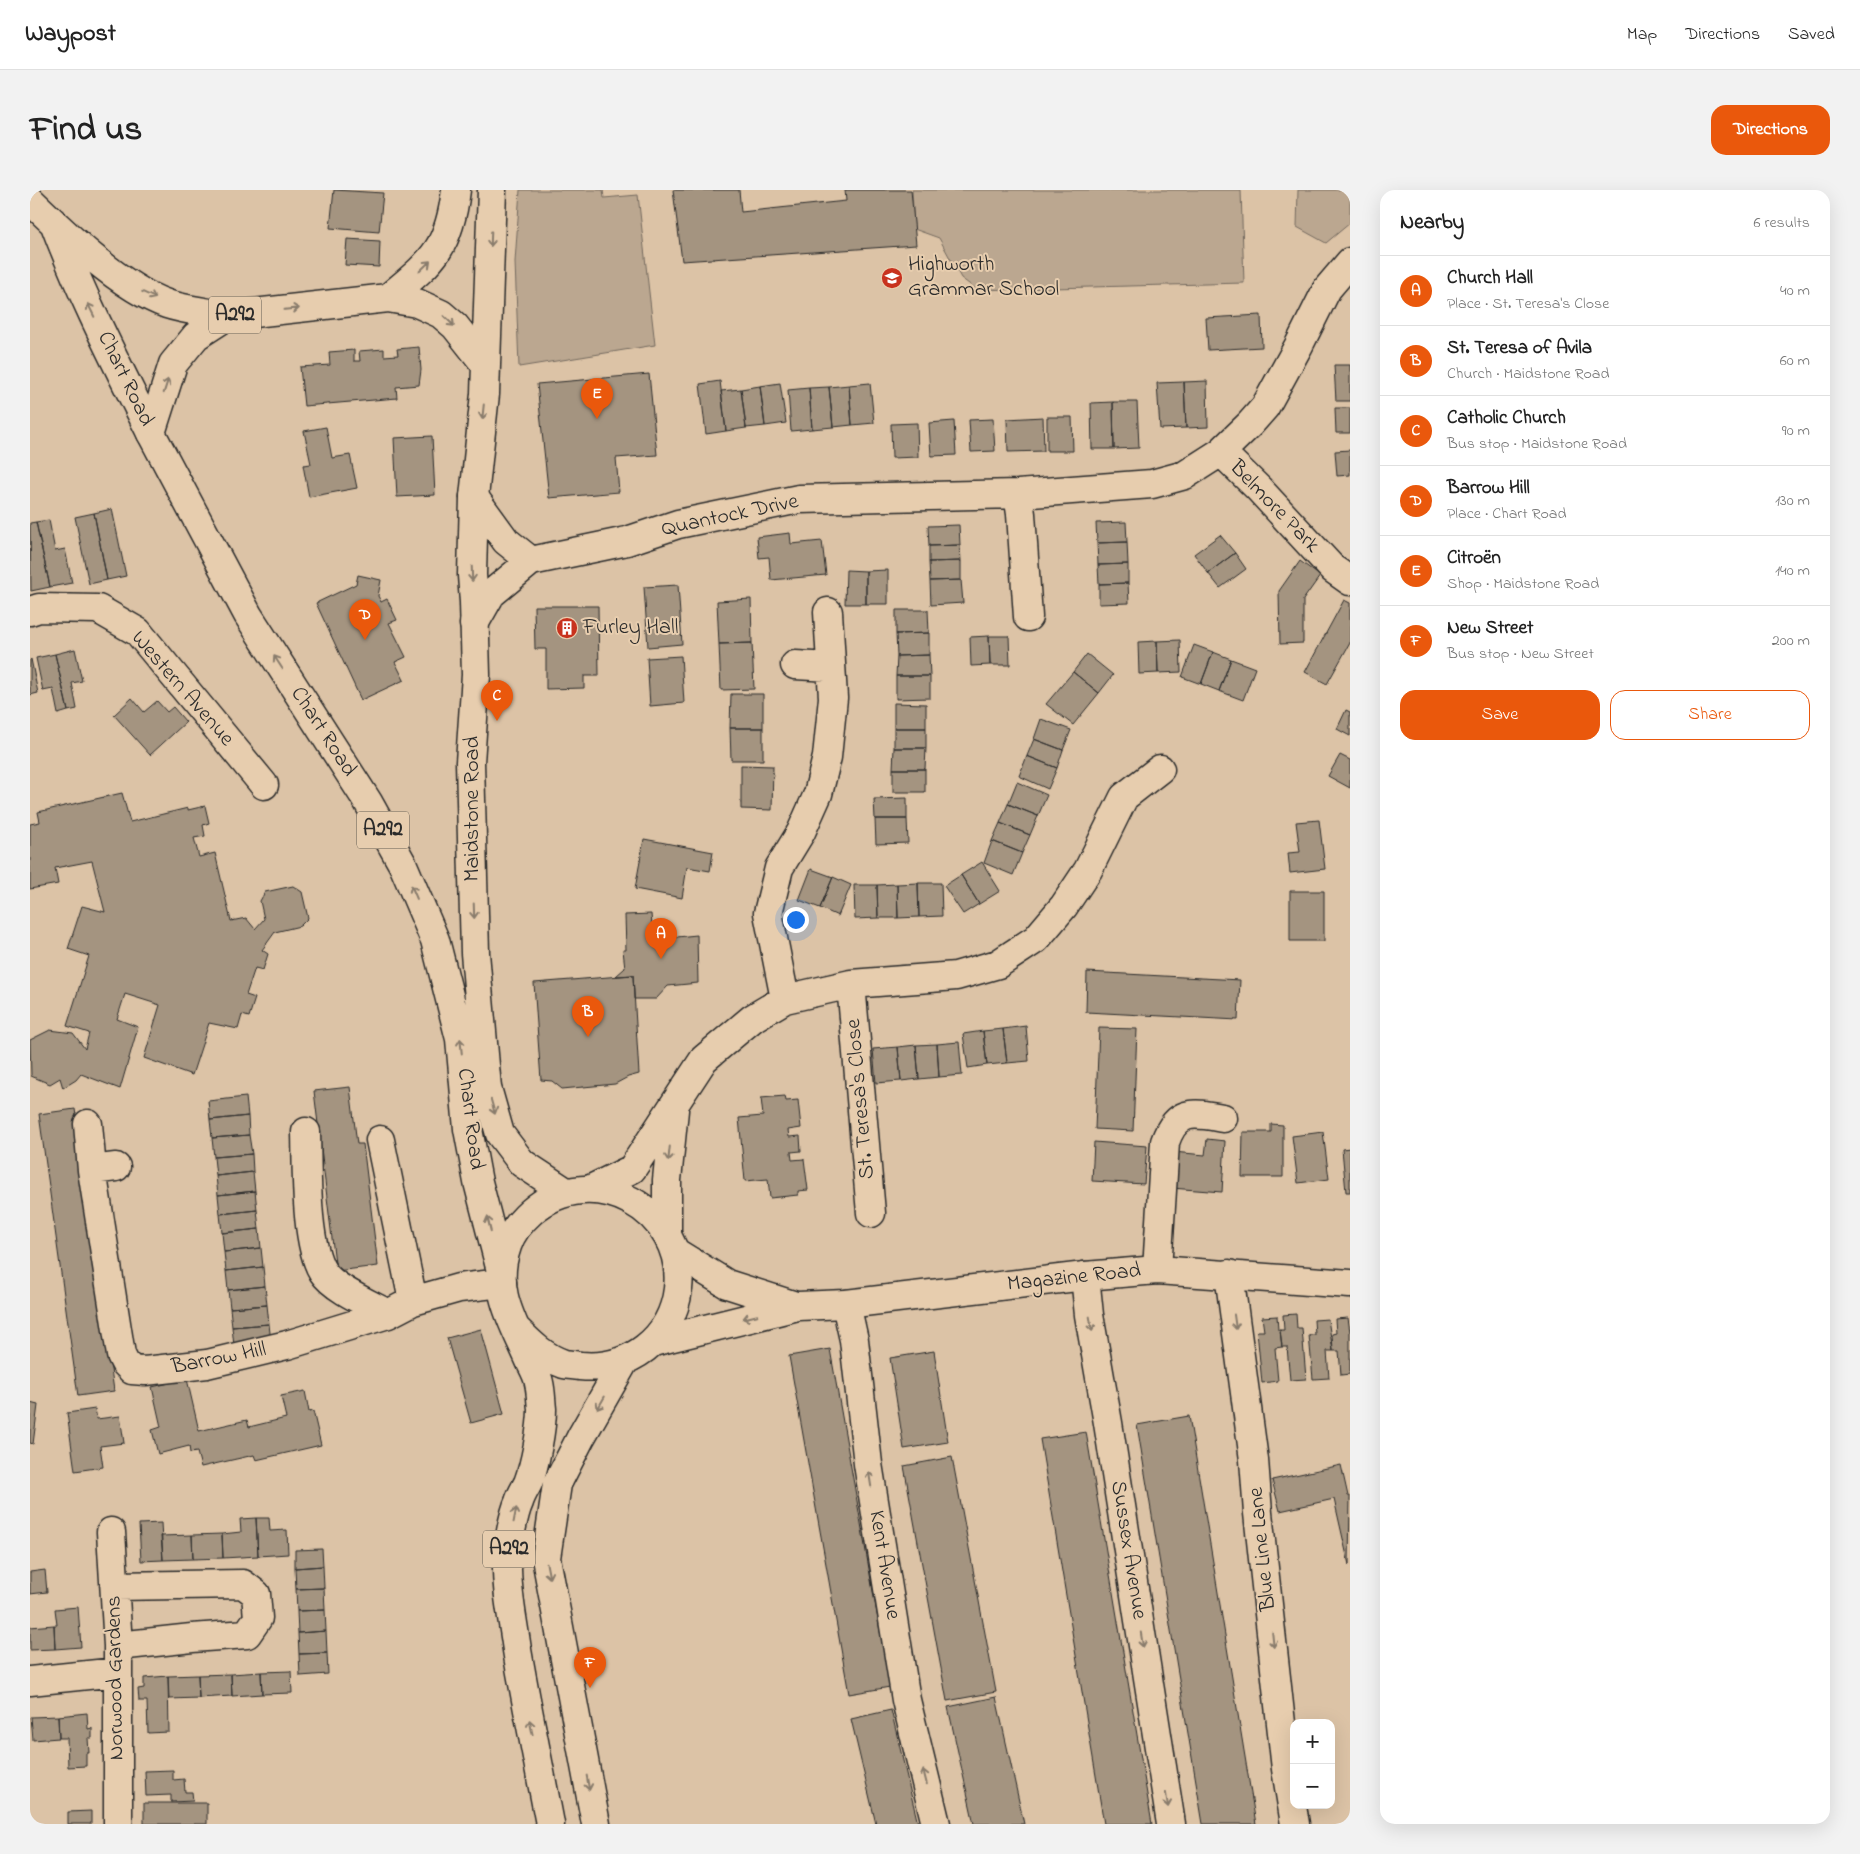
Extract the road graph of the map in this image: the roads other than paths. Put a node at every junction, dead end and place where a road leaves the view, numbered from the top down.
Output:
1 (456, 190) edge
2 (492, 190) edge
3 (30, 200) edge
4 (54, 224) junction
5 (1350, 262) edge
6 (388, 298) junction
7 (227, 316) junction
8 (485, 364) junction
9 (151, 433) junction
10 (1221, 452) junction
11 (1018, 494) junction
12 (474, 496) junction
13 (531, 561) junction
14 (1350, 581) edge
15 (30, 611) edge
16 (828, 612) dead end
17 (1028, 617) dead end
18 (474, 624) junction
19 (795, 665) dead end
20 (831, 667) junction
21 (1160, 769) dead end
22 (264, 784) dead end
23 (851, 984) junction
24 (785, 999) junction
25 (674, 1106) junction
26 (1223, 1118) dead end
27 (88, 1124) dead end
28 (306, 1132) dead end
29 (380, 1140) dead end
30 (578, 1191) junction
31 (871, 1213) dead end
32 (671, 1243) junction
33 (1157, 1270) junction
34 (1229, 1274) junction
35 (1085, 1276) junction
36 (501, 1277) junction
37 (1350, 1284) edge
38 (413, 1301) junction
39 (846, 1304) junction
40 (798, 1306) junction
41 (388, 1314) junction
42 (516, 1330) junction
43 (653, 1342) junction
44 (625, 1360) junction
45 (111, 1532) dead end
46 (115, 1586) junction
47 (118, 1659) junction
48 (30, 1681) edge
49 (118, 1824) edge
50 (550, 1824) edge
51 (596, 1824) edge
52 (936, 1824) edge
53 (1171, 1824) edge
54 (1295, 1824) edge

6 -> 1 street
2 -> 8 street, Maidstone Road
3 - 4 street, Chart Road
4 -> 7 street, Chart Road
9 -> 4 street, Chart Road
5 - 10 street, Quantock Drive
7 -> 6 street, A292
6 -> 8 street, A292
9 -> 7 street, A292
8 -> 12 street, Maidstone Road
36 -> 9 street, Chart Road / A292
10 - 11 street, Quantock Drive
10 - 14 street, Belmore Park
11 - 13 street, Quantock Drive
11 - 17 street
12 - 13 street
12 -> 18 street, Maidstone Road
13 - 18 street, Quantock Drive
15 - 22 street, Western Avenue
16 - 20 street
18 -> 30 street, Maidstone Road
19 - 20 street
20 - 24 street
21 - 23 street, St. Teresa's Close
23 - 24 street, St. Teresa's Close
23 - 31 street, St. Teresa's Close
24 - 25 street, St. Teresa's Close
25 - 30 street, St. Teresa's Close
25 -> 32 street, St. Teresa's Close
26 - 33 street
27 - 41 street, Barrow Hill
28 - 41 street
29 - 38 street
30 - 32 street
30 - 36 street
32 - 40 street, Magazine Road
32 - 43 street
33 - 34 street, Magazine Road
33 - 35 street, Magazine Road
34 - 37 street, Magazine Road
34 -> 54 street, Blue Line Lane
35 - 39 street, Magazine Road
35 -> 53 street, Sussex Avenue
36 - 38 street, Barrow Hill
36 - 42 street
38 - 41 street, Barrow Hill
39 - 40 street, Magazine Road
52 -> 39 street, Kent Avenue
40 -> 43 street, Magazine Road
42 - 44 street
50 -> 42 street, A292
43 - 44 street
44 -> 51 street, A292
45 - 46 street, Norwood Gardens
46 - 47 street, Norwood Gardens
46 - 47 street
47 - 48 street
47 - 49 street, Norwood Gardens

